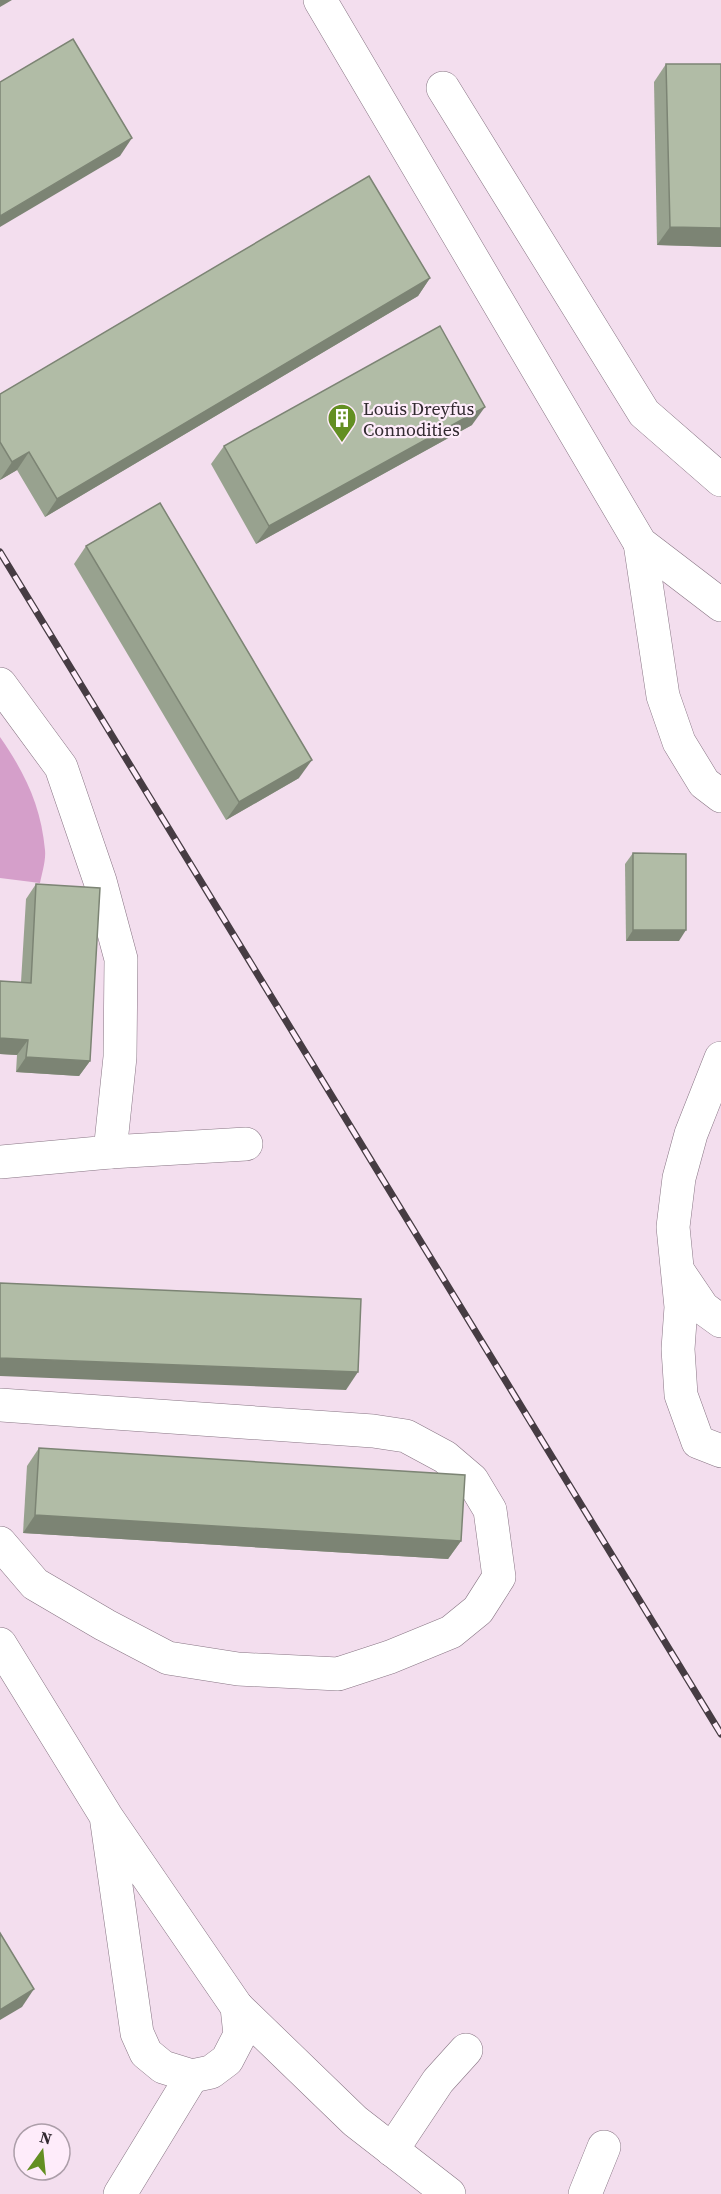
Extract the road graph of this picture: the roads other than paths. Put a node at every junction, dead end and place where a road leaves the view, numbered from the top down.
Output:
1 (320, 0) edge
2 (442, 88) dead end
3 (721, 480) edge
4 (640, 543) junction
5 (721, 605) edge
6 (0, 684) edge
7 (721, 796) edge
8 (721, 1058) edge
9 (246, 1144) dead end
10 (110, 1152) junction
11 (0, 1162) edge
12 (678, 1270) junction
13 (721, 1321) edge
14 (0, 1405) edge
15 (721, 1451) edge
16 (0, 1543) edge
17 (0, 1644) edge
18 (106, 1816) junction
19 (237, 2007) junction
20 (466, 2050) dead end
21 (192, 2076) junction
22 (604, 2147) dead end
23 (393, 2150) junction
24 (120, 2194) edge
25 (449, 2194) edge
26 (585, 2194) edge

1 - 4 lane
2 - 3 lane
4 - 5 lane
4 - 7 lane
6 - 10 lane
8 - 12 lane
9 - 10 lane
10 - 11 lane
12 - 13 lane
12 - 15 lane
14 - 16 lane
17 - 18 lane
18 - 19 lane
18 - 21 lane
19 - 21 lane
19 - 23 lane
20 - 23 lane
21 - 24 lane
22 - 26 lane
23 - 25 lane

